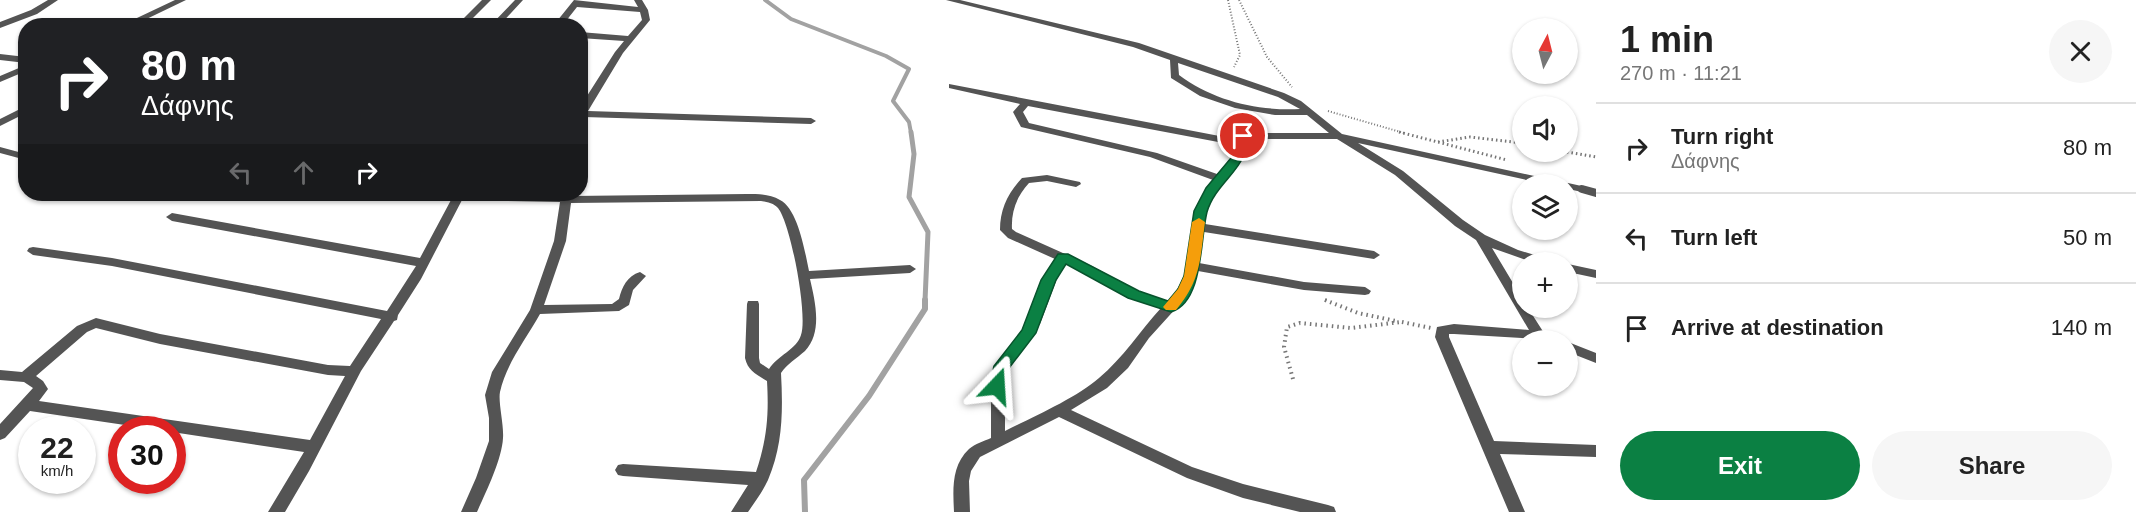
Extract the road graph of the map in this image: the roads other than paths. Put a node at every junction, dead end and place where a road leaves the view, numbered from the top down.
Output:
1 (54, 0) edge
2 (182, 0) edge
3 (487, 0) edge
4 (519, 0) edge
5 (638, 0) edge
6 (950, 0) edge
7 (576, 2) edge
8 (644, 10) junction
9 (18, 18) edge
10 (18, 18) edge
11 (142, 18) edge
12 (470, 18) edge
13 (502, 18) edge
14 (563, 18) edge
15 (0, 25) edge
16 (588, 36) edge
17 (631, 39) junction
18 (0, 57) edge
19 (1174, 58) junction
20 (18, 59) edge
21 (18, 71) edge
22 (0, 79) edge
23 (952, 86) dead end
24 (588, 103) edge
25 (1026, 103) junction
26 (1309, 112) junction
27 (18, 113) edge
28 (588, 115) edge
29 (811, 121) dead end
30 (0, 123) edge
31 (1339, 136) junction
32 (1239, 143) junction
33 (0, 150) edge
34 (18, 155) edge
35 (1512, 174) edge
36 (1221, 179) junction
37 (1076, 184) dead end
38 (1578, 188) edge
39 (1582, 189) joint
40 (1596, 192) edge
41 (588, 196) edge
42 (456, 201) edge
43 (566, 201) edge
44 (172, 217) dead end
45 (1198, 226) junction
46 (1480, 238) junction
47 (33, 251) dead end
48 (1512, 252) edge
49 (1374, 255) dead end
50 (1063, 257) junction
51 (423, 262) junction
52 (1191, 266) junction
53 (910, 269) dead end
54 (1578, 270) edge
55 (1596, 274) edge
56 (803, 275) junction
57 (640, 276) dead end
58 (1512, 278) edge
59 (1365, 291) dead end
60 (753, 304) dead end
61 (1171, 307) junction
62 (536, 310) junction
63 (392, 317) junction
64 (1512, 333) edge
65 (1578, 351) edge
66 (1596, 358) edge
67 (354, 372) junction
68 (0, 375) edge
69 (25, 377) junction
70 (774, 378) junction
71 (28, 405) junction
72 (1059, 410) junction
73 (0, 434) edge
74 (998, 440) junction
75 (314, 447) junction
76 (1488, 447) junction
77 (1596, 451) edge
78 (624, 470) dead end
79 (761, 479) junction
80 (276, 512) edge
81 (469, 512) edge
82 (739, 512) edge
83 (962, 512) edge
84 (1328, 512) edge
85 (1517, 512) edge

1 - 9 street
2 - 11 street
3 - 12 street
4 - 13 street
5 - 8 street
6 - 19 street
7 - 8 street
7 - 14 street
8 - 17 street
10 - 15 street
16 - 17 street
17 - 24 street
18 - 20 street
19 - 26 street
19 - 26 street
21 - 22 street
23 - 25 street
25 - 32 street
25 - 36 street
26 - 31 street
27 - 30 street
28 - 29 street
31 - 32 street
31 - 35 street
31 - 46 street
32 - 36 street
33 - 34 street
36 - 45 street
37 - 50 street
38 - 39 street
39 - 40 lane
41 - 56 street
42 - 51 street
43 - 62 street
44 - 51 street
45 - 49 street
45 - 52 street
46 - 48 street
46 - 58 street
47 - 63 street
50 - 61 street
50 - 74 street
51 - 63 street
52 - 59 street
52 - 61 street
53 - 56 street
54 - 55 street
56 - 70 street
57 - 62 street
60 - 70 street
61 - 72 street
62 - 81 street
63 - 67 street
64 - 76 street
65 - 66 street
67 - 69 street
67 - 75 street
68 - 69 street
69 - 71 street
70 - 79 street
71 - 73 street
71 - 75 street
72 - 74 street
72 - 84 street
74 - 83 street
75 - 80 street
76 - 77 street
76 - 85 street
78 - 79 street
79 - 82 street

